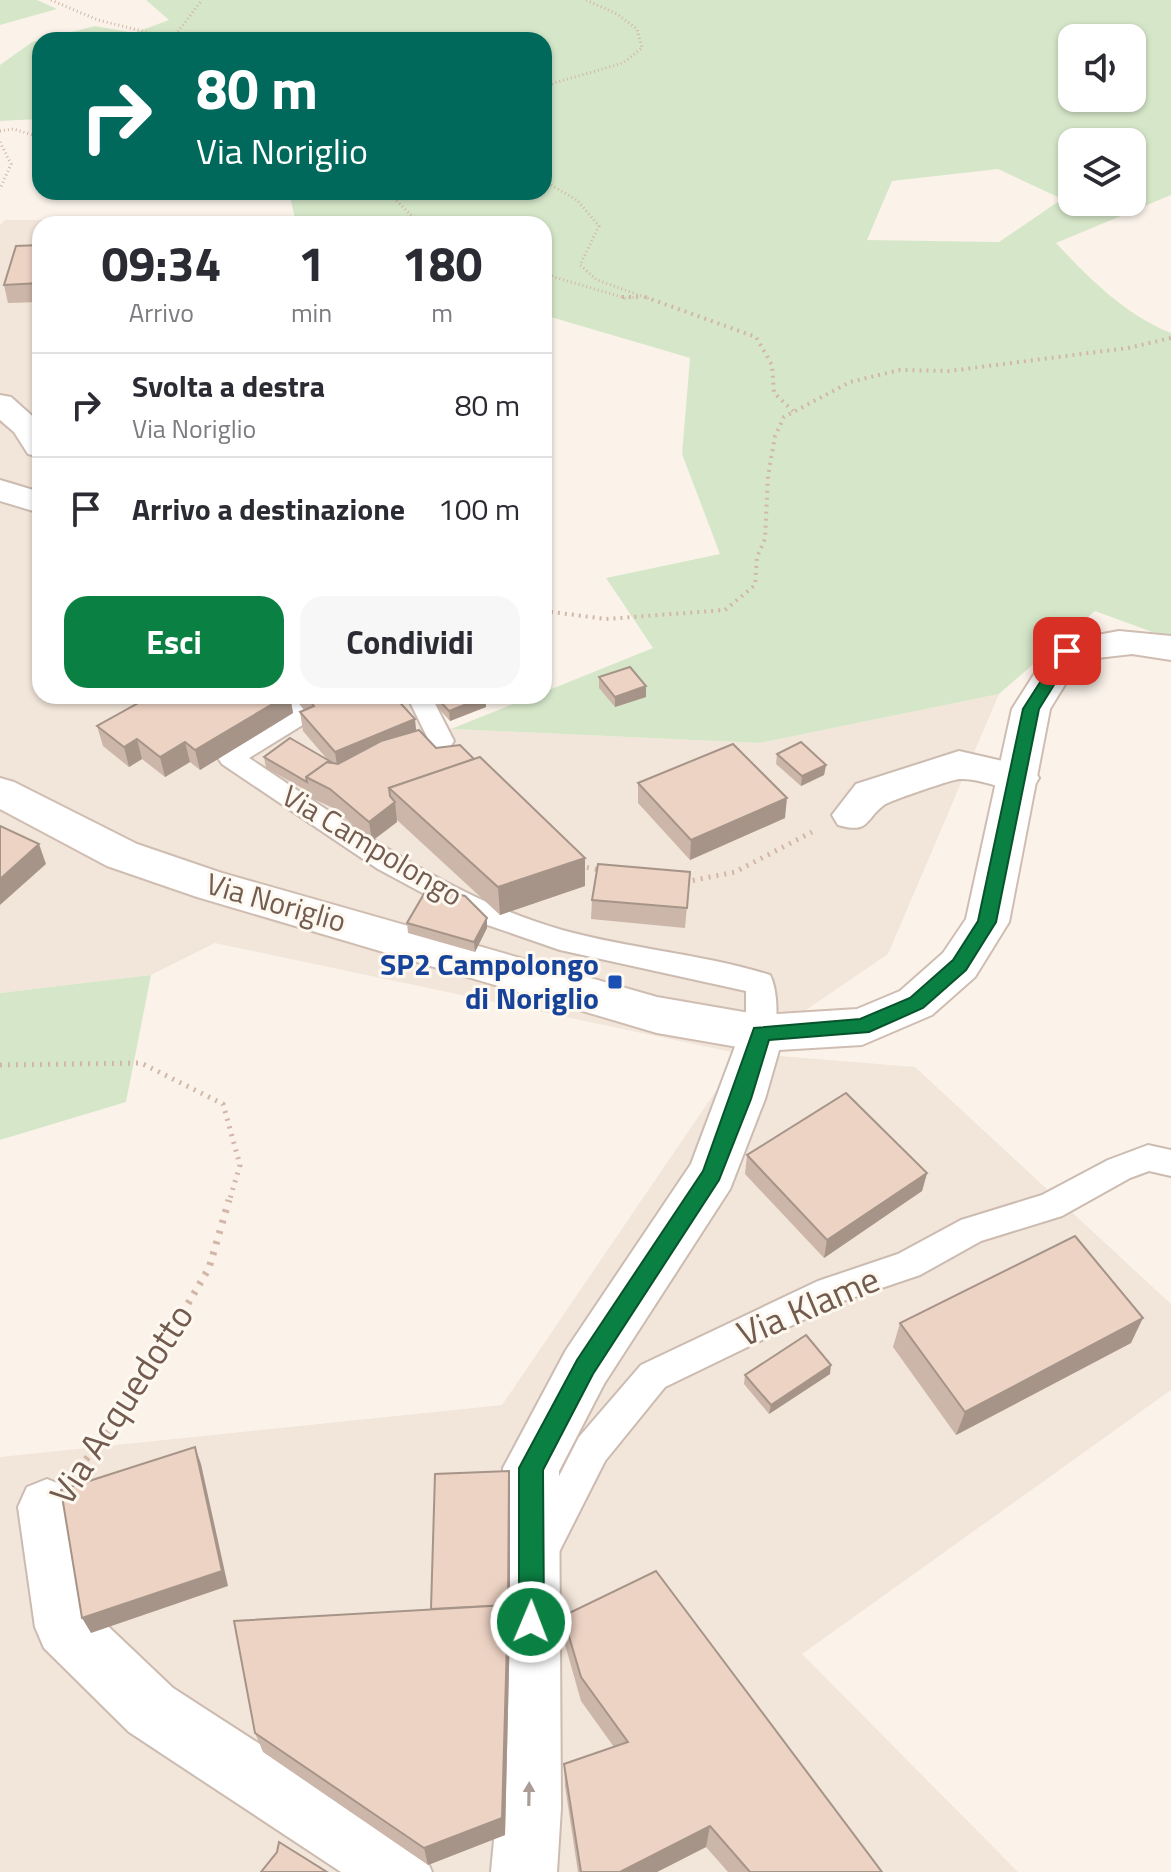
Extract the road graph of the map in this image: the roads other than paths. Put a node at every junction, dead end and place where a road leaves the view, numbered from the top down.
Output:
1 (0, 404) edge
2 (32, 435) edge
3 (0, 490) edge
4 (32, 500) edge
5 (1171, 648) edge
6 (290, 704) edge
7 (423, 704) edge
8 (441, 741) dead end
9 (1019, 778) junction
10 (0, 792) edge
11 (853, 815) road end
12 (761, 1033) junction
13 (1171, 1163) edge
14 (47, 1507) road end
15 (533, 1566) junction
16 (399, 1872) edge
17 (524, 1872) edge

1 - 2 main road
3 - 4 main road
5 - 9 main road, Via Noriglio
6 - 12 lane, Via Campolongo
7 - 8 lane
9 - 11 main road
9 - 12 main road, Via Noriglio
10 - 12 main road, Via Noriglio
12 - 15 main road
13 - 15 lane, Via Klame
14 - 16 main road, Via Acquedotto
17 -> 15 main road

